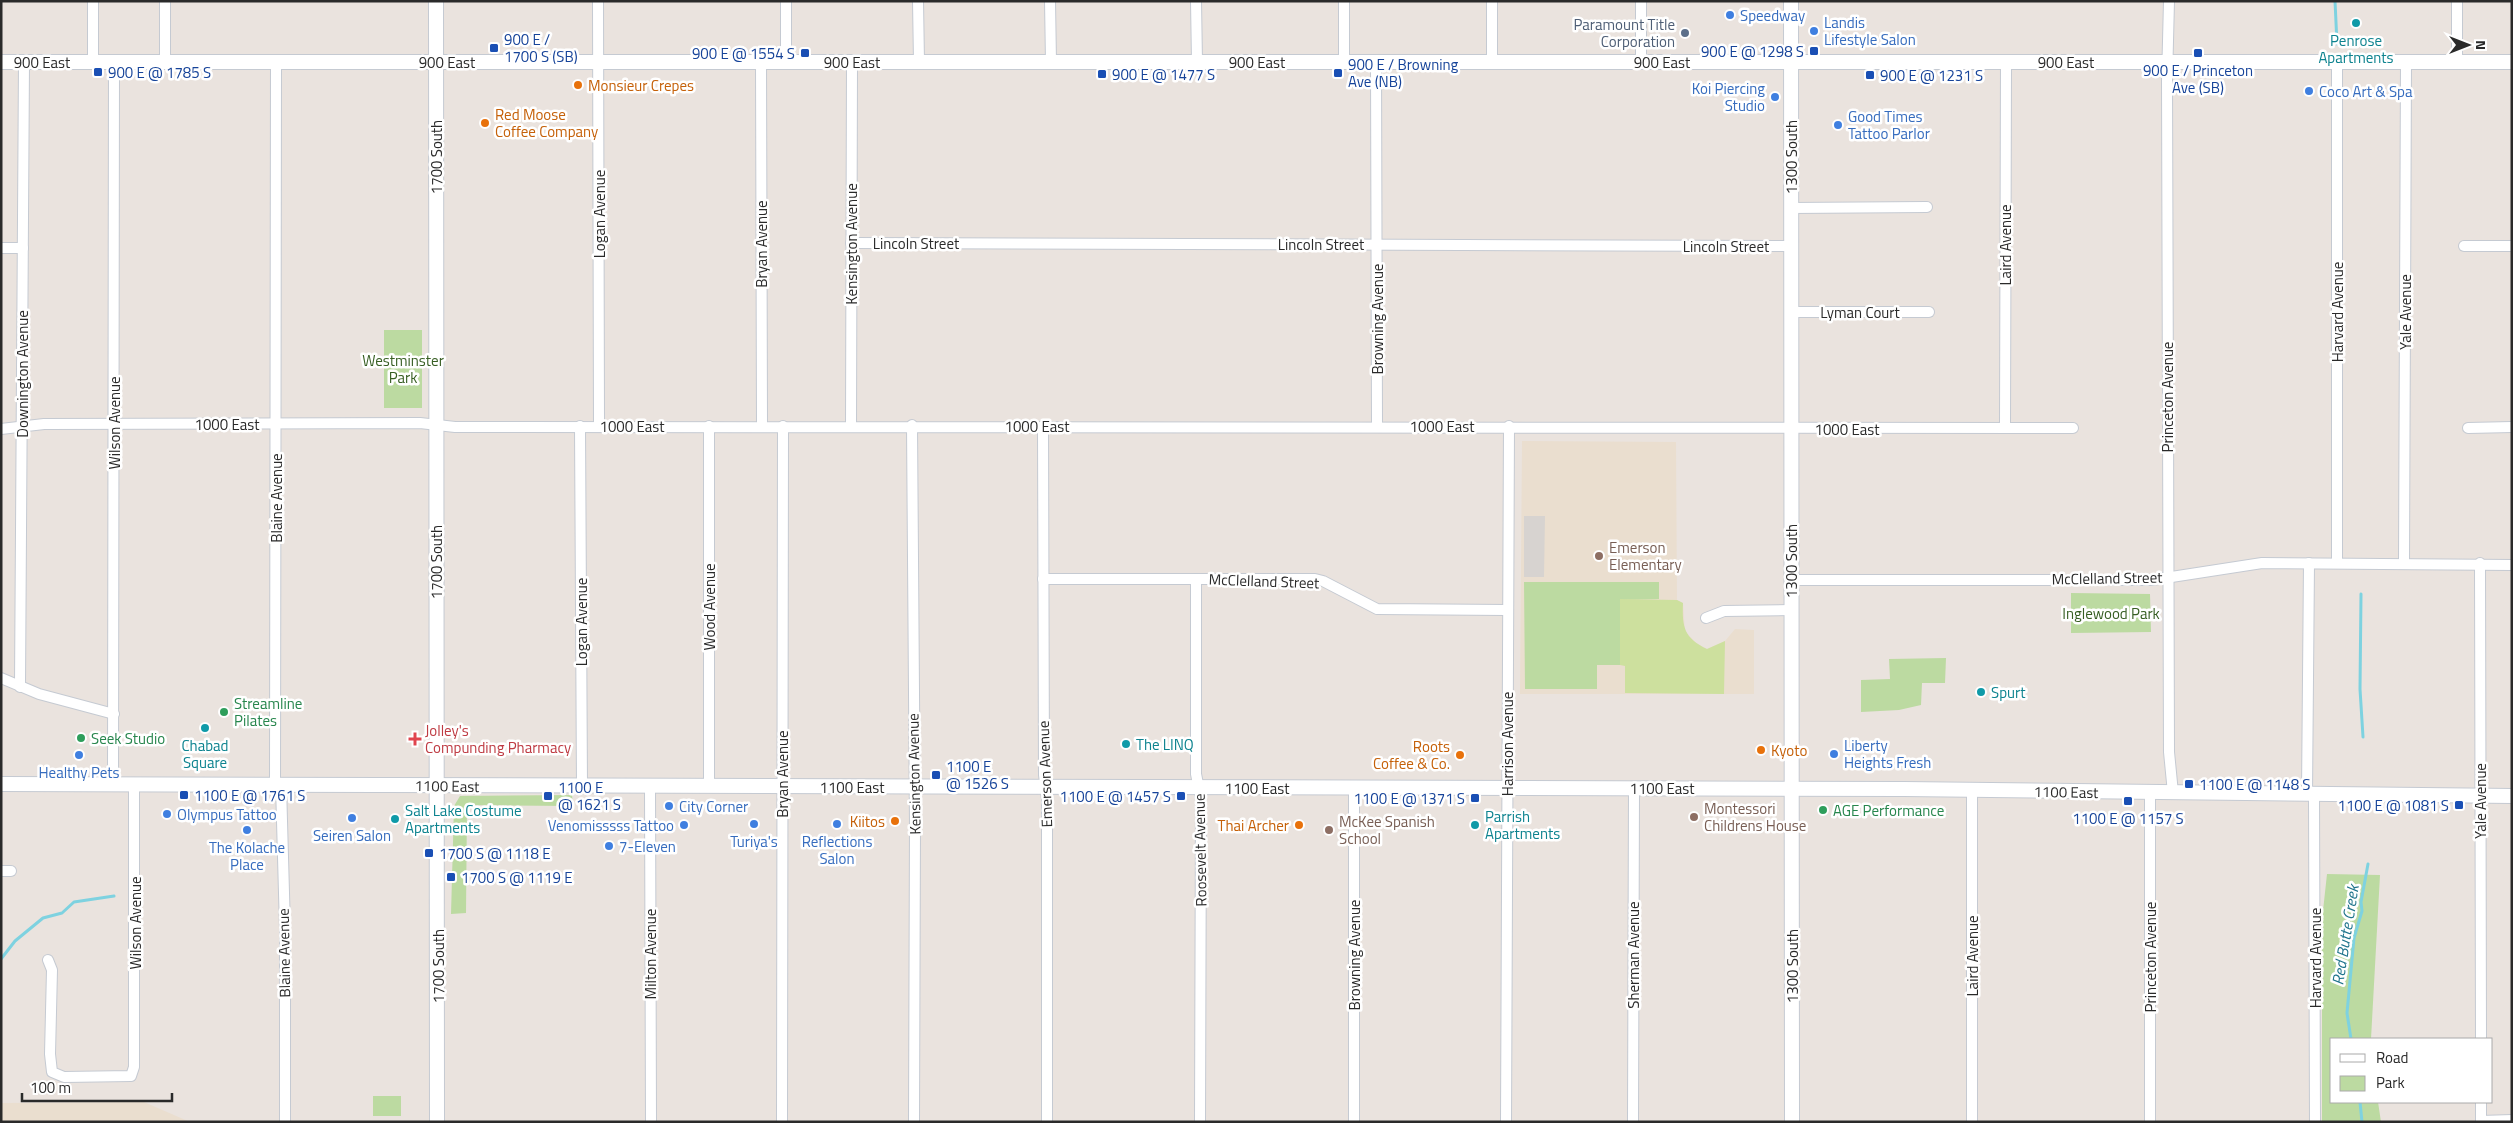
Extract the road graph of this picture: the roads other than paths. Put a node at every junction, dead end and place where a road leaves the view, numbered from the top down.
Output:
1 (93, 1) edge
2 (165, 1) edge
3 (436, 1) edge
4 (598, 1) edge
5 (786, 1) edge
6 (918, 1) edge
7 (1050, 1) edge
8 (1196, 1) edge
9 (1344, 1) edge
10 (1492, 1) edge
11 (1641, 1) edge
12 (1791, 1) edge
13 (2169, 1) edge
14 (2457, 1) edge
15 (1, 62) edge
16 (24, 62) junction
17 (93, 62) junction
18 (114, 62) junction
19 (165, 62) junction
20 (276, 62) junction
21 (436, 62) junction
22 (599, 62) junction
23 (760, 62) junction
24 (786, 62) junction
25 (852, 62) junction
26 (919, 62) junction
27 (1051, 62) junction
28 (1196, 62) junction
29 (1344, 62) junction
30 (1376, 62) junction
31 (1492, 62) junction
32 (1641, 62) junction
33 (1791, 62) junction
34 (2006, 62) junction
35 (2168, 62) junction
36 (2337, 62) junction
37 (2406, 62) junction
38 (2457, 62) junction
39 (2512, 62) edge
40 (1928, 207) dead end
41 (1791, 208) junction
42 (851, 243) junction
43 (1376, 245) junction
44 (1791, 246) junction
45 (2464, 246) dead end
46 (2512, 246) edge
47 (1, 248) edge
48 (23, 248) junction
49 (1791, 312) junction
50 (1929, 312) dead end
51 (276, 423) junction
52 (114, 424) junction
53 (436, 425) junction
54 (912, 425) junction
55 (22, 426) junction
56 (580, 426) junction
57 (599, 426) junction
58 (709, 426) junction
59 (762, 426) junction
60 (783, 426) junction
61 (851, 426) junction
62 (1043, 426) junction
63 (1377, 426) junction
64 (1509, 426) junction
65 (1791, 428) junction
66 (2005, 428) junction
67 (2073, 428) dead end
68 (2468, 428) dead end
69 (2512, 428) edge
70 (1, 429) edge
71 (2337, 562) junction
72 (2309, 563) junction
73 (2404, 563) junction
74 (2480, 563) junction
75 (2512, 564) edge
76 (2168, 578) junction
77 (1044, 579) junction
78 (1196, 579) junction
79 (1791, 580) junction
80 (1507, 610) junction
81 (1791, 610) junction
82 (1706, 618) dead end
83 (1, 678) edge
84 (20, 687) junction
85 (114, 714) junction
86 (1, 784) edge
87 (113, 784) junction
88 (134, 784) junction
89 (278, 785) junction
90 (437, 786) junction
91 (582, 786) junction
92 (650, 786) junction
93 (709, 787) junction
94 (782, 787) junction
95 (913, 787) junction
96 (1046, 787) junction
97 (1199, 788) junction
98 (1354, 788) junction
99 (1506, 788) junction
100 (1634, 788) junction
101 (1792, 788) junction
102 (1972, 790) junction
103 (2150, 793) junction
104 (2173, 793) junction
105 (2311, 794) junction
106 (2480, 796) junction
107 (2512, 796) edge
108 (48, 960) dead end
109 (2480, 1038) edge
110 (2481, 1103) edge
111 (2512, 1120) edge
112 (2481, 1121) edge
113 (285, 1122) edge
114 (437, 1122) edge
115 (651, 1122) edge
116 (782, 1122) edge
117 (914, 1122) edge
118 (1047, 1122) edge
119 (1200, 1122) edge
120 (1354, 1122) edge
121 (1506, 1122) edge
122 (1633, 1122) edge
123 (1792, 1122) edge
124 (1972, 1122) edge
125 (2150, 1122) edge
126 (2315, 1122) edge

1 - 17 street
2 - 19 street
3 - 21 street, 1700 South
4 - 22 street, Logan Avenue
5 - 24 street
6 - 26 street
7 - 27 street
8 - 28 street
9 - 29 street
10 - 31 street
11 - 32 street
12 - 33 street, 1300 South
13 - 35 street, Princeton Avenue
14 - 38 street
15 - 16 street, 900 East
16 - 17 street, 900 East
16 - 48 street, Downington Avenue
17 - 18 street, 900 East
18 - 19 street, 900 East
18 - 52 street, Wilson Avenue
19 - 20 street, 900 East
20 - 21 street, 900 East
20 - 51 street, Blaine Avenue
21 - 22 street, 900 East
21 - 53 street, 1700 South
22 - 23 street, 900 East
22 - 57 street, Logan Avenue
23 - 24 street, 900 East
23 - 59 street, Bryan Avenue
24 - 25 street, 900 East
25 - 26 street, 900 East
25 - 42 street, Kensington Avenue
26 - 27 street, 900 East
27 - 28 street, 900 East
28 - 29 street, 900 East
29 - 30 street, 900 East
30 - 31 street, 900 East
30 - 43 street, Browning Avenue
31 - 32 street, 900 East
32 - 33 street, 900 East
33 - 34 street, 900 East
33 - 41 street, 1300 South
34 - 35 street, 900 East
34 - 66 street, Laird Avenue
35 - 36 street, 900 East
35 - 76 street, Princeton Avenue
36 - 37 street, 900 East
36 - 71 street, Harvard Avenue
37 - 38 street, 900 East
37 - 73 street, Yale Avenue
38 - 39 street, 900 East
40 - 41 street
41 - 44 street, 1300 South
42 - 43 street, Lincoln Street
42 - 61 street, Kensington Avenue
43 - 44 street, Lincoln Street
43 - 63 street, Browning Avenue
44 - 49 street, 1300 South
45 - 46 street
47 - 48 street
48 - 55 street, Downington Avenue
49 - 50 street, Lyman Court
49 - 65 street, 1300 South
51 - 52 street, 1000 East
51 - 53 street, 1000 East
51 - 89 street, Blaine Avenue
52 - 55 street, 1000 East
52 - 85 street, Wilson Avenue
53 - 56 street, 1000 East
53 - 90 street, 1700 South
54 - 61 street, 1000 East
54 - 62 street, 1000 East
54 - 95 street, Kensington Avenue
55 - 70 street, 1000 East
55 - 84 street, Downington Avenue
56 - 57 street, 1000 East
56 - 91 street, Logan Avenue
57 - 58 street, 1000 East
58 - 59 street, 1000 East
58 - 93 street, Wood Avenue
59 - 60 street, 1000 East
60 - 61 street, 1000 East
60 - 94 street, Bryan Avenue
62 - 63 street, 1000 East
62 - 77 street, Emerson Avenue
63 - 64 street, 1000 East
64 - 65 street, 1000 East
64 - 80 street, Harrison Avenue
65 - 66 street, 1000 East
65 - 79 street, 1300 South
66 - 67 street, 1000 East
68 - 69 street
71 - 72 street, McClelland Street
71 - 73 street, McClelland Street
72 - 76 street, McClelland Street
72 - 105 street, Harvard Avenue
73 - 74 street, McClelland Street
74 - 75 street, McClelland Street
74 - 106 street, Yale Avenue
76 - 79 street, McClelland Street
76 - 104 street, Princeton Avenue
77 - 78 street, McClelland Street
77 - 96 street, Emerson Avenue
78 - 80 street, McClelland Street
78 - 97 street, Roosevelt Avenue
79 - 81 street, 1300 South
80 - 99 street, Harrison Avenue
81 - 82 street
81 - 101 street, 1300 South
83 - 84 street
84 - 85 street
85 - 87 street, Wilson Avenue
86 - 87 street, 1100 East
87 - 88 street, 1100 East
88 - 89 street, 1100 East
88 - 108 street, Wilson Avenue
89 - 90 street, 1100 East
89 - 113 street, Blaine Avenue
90 - 91 street, 1100 East
90 - 114 street, 1700 South
91 - 92 street, 1100 East
92 - 93 street, 1100 East
92 - 115 street, Milton Avenue
93 - 94 street, 1100 East
94 - 95 street, 1100 East
94 - 116 street, Bryan Avenue
95 - 96 street, 1100 East
95 - 117 street, Kensington Avenue
96 - 97 street, 1100 East
96 - 118 street, Emerson Avenue
97 - 98 street, 1100 East
97 - 119 street, Roosevelt Avenue
98 - 99 street, 1100 East
98 - 120 street, Browning Avenue
99 - 100 street, 1100 East
99 - 121 street, Harrison Avenue
100 - 101 street, 1100 East
100 - 122 street, Sherman Avenue
101 - 102 street, 1100 East
101 - 123 street, 1300 South
102 - 103 street, 1100 East
102 - 124 street, Laird Avenue
103 - 104 street, 1100 East
103 - 125 street, Princeton Avenue
104 - 105 street, 1100 East
105 - 106 street, 1100 East
105 - 126 street, Harvard Avenue
106 - 107 street, 1100 East
106 - 109 street, Yale Avenue
110 - 112 street
111 - 112 street

